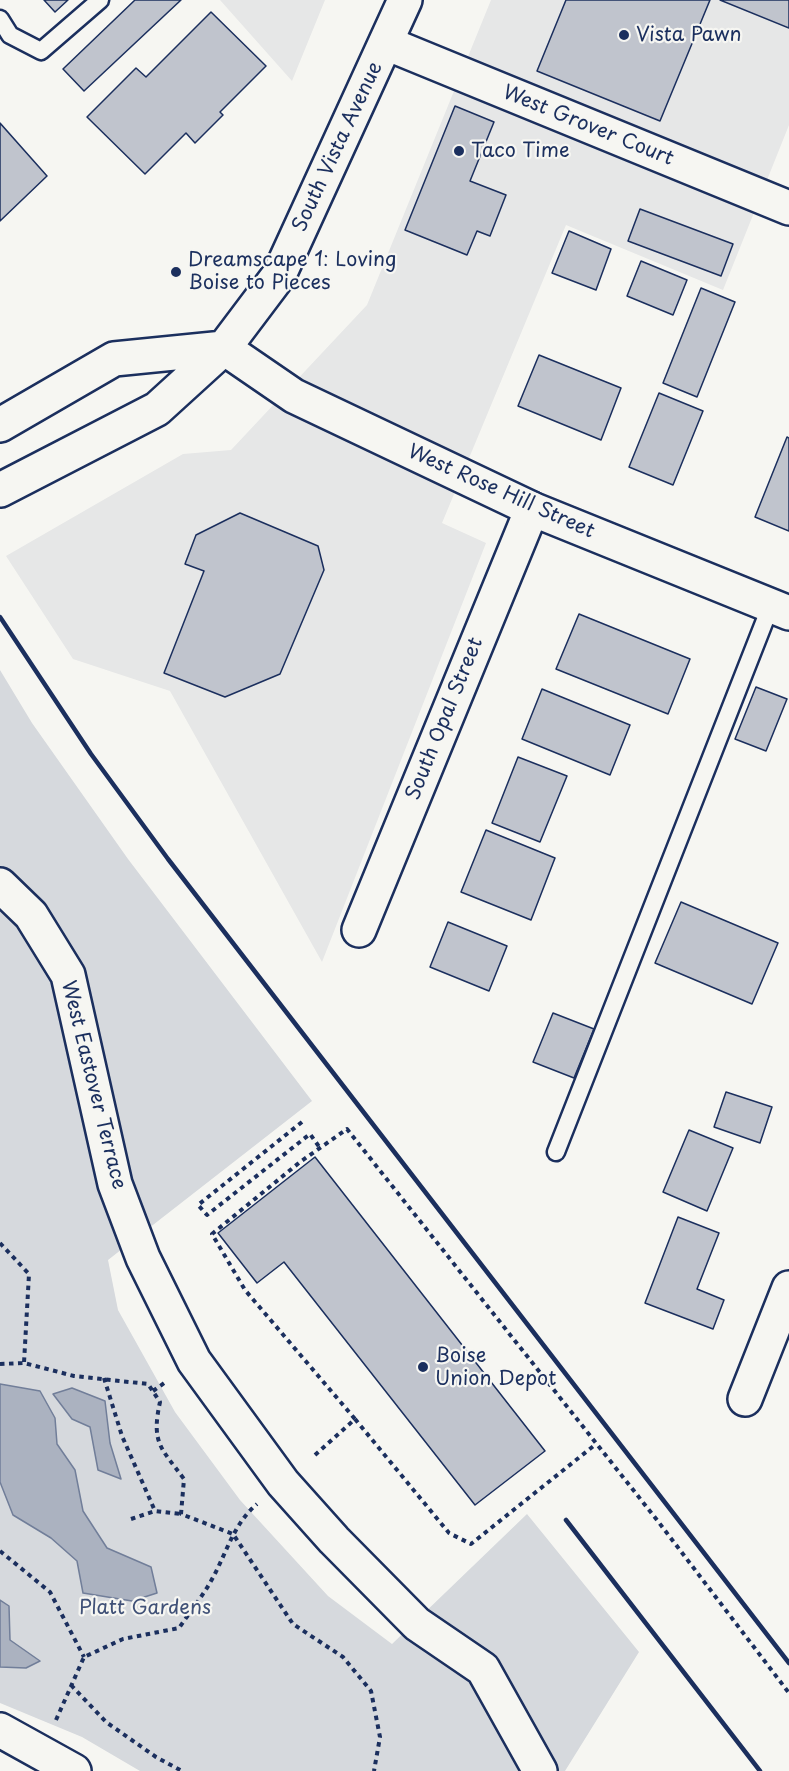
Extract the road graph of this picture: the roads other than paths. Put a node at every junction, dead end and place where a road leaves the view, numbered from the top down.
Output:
1 (100, 0) edge
2 (405, 0) edge
3 (0, 19) edge
4 (386, 44) junction
5 (789, 208) edge
6 (224, 348) junction
7 (0, 425) edge
8 (0, 490) edge
9 (532, 509) junction
10 (780, 609) edge
11 (0, 885) edge
12 (359, 930) dead end
13 (556, 1152) dead end
14 (789, 1288) edge
15 (745, 1399) dead end
16 (7, 1739) edge
17 (74, 1771) edge
18 (540, 1771) edge

1 - 3 lane
2 - 4 street, South Vista Avenue
4 - 5 street, West Grover Court
4 - 6 street, South Vista Avenue
6 - 7 street
6 - 8 street, South Vista Avenue
6 - 9 street, West Rose Hill Street
9 - 10 street, West Rose Hill Street
9 - 12 street, South Opal Street
10 - 13 lane
11 - 18 street, West Eastover Terrace
14 - 15 street
16 - 17 street

